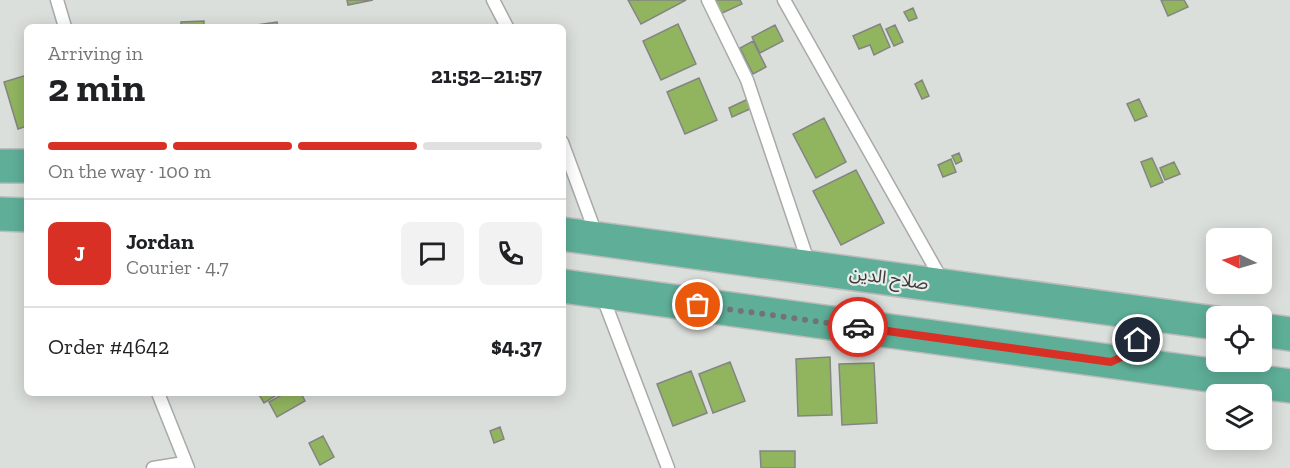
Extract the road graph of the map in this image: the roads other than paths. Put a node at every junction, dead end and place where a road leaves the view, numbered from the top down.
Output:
1 (57, 0) edge
2 (493, 0) edge
3 (708, 0) edge
4 (784, 0) edge
5 (64, 24) edge
6 (505, 24) edge
7 (566, 153) edge
8 (0, 166) edge
9 (24, 166) edge
10 (0, 214) edge
11 (24, 215) edge
12 (566, 234) edge
13 (598, 238) junction
14 (811, 268) junction
15 (945, 286) junction
16 (566, 287) edge
17 (601, 292) junction
18 (1131, 311) junction
19 (1206, 322) edge
20 (1272, 331) edge
21 (1290, 334) edge
22 (1111, 362) junction
23 (1290, 386) edge
24 (159, 396) edge
25 (186, 465) edge
26 (153, 468) edge
27 (668, 468) edge

1 - 5 lane
2 - 6 lane
3 - 14 lane
4 - 15 lane
7 - 13 lane
8 - 9 highway
10 - 11 highway
12 - 13 highway, صلاح الدين
13 - 14 highway, صلاح الدين
14 - 15 highway, صلاح الدين
15 - 18 highway, صلاح الدين
16 - 17 highway
17 - 22 highway
17 - 27 lane
18 - 19 highway, صلاح الدين
18 - 22 highway
20 - 21 highway
22 - 23 highway
24 - 25 lane
25 - 26 lane

